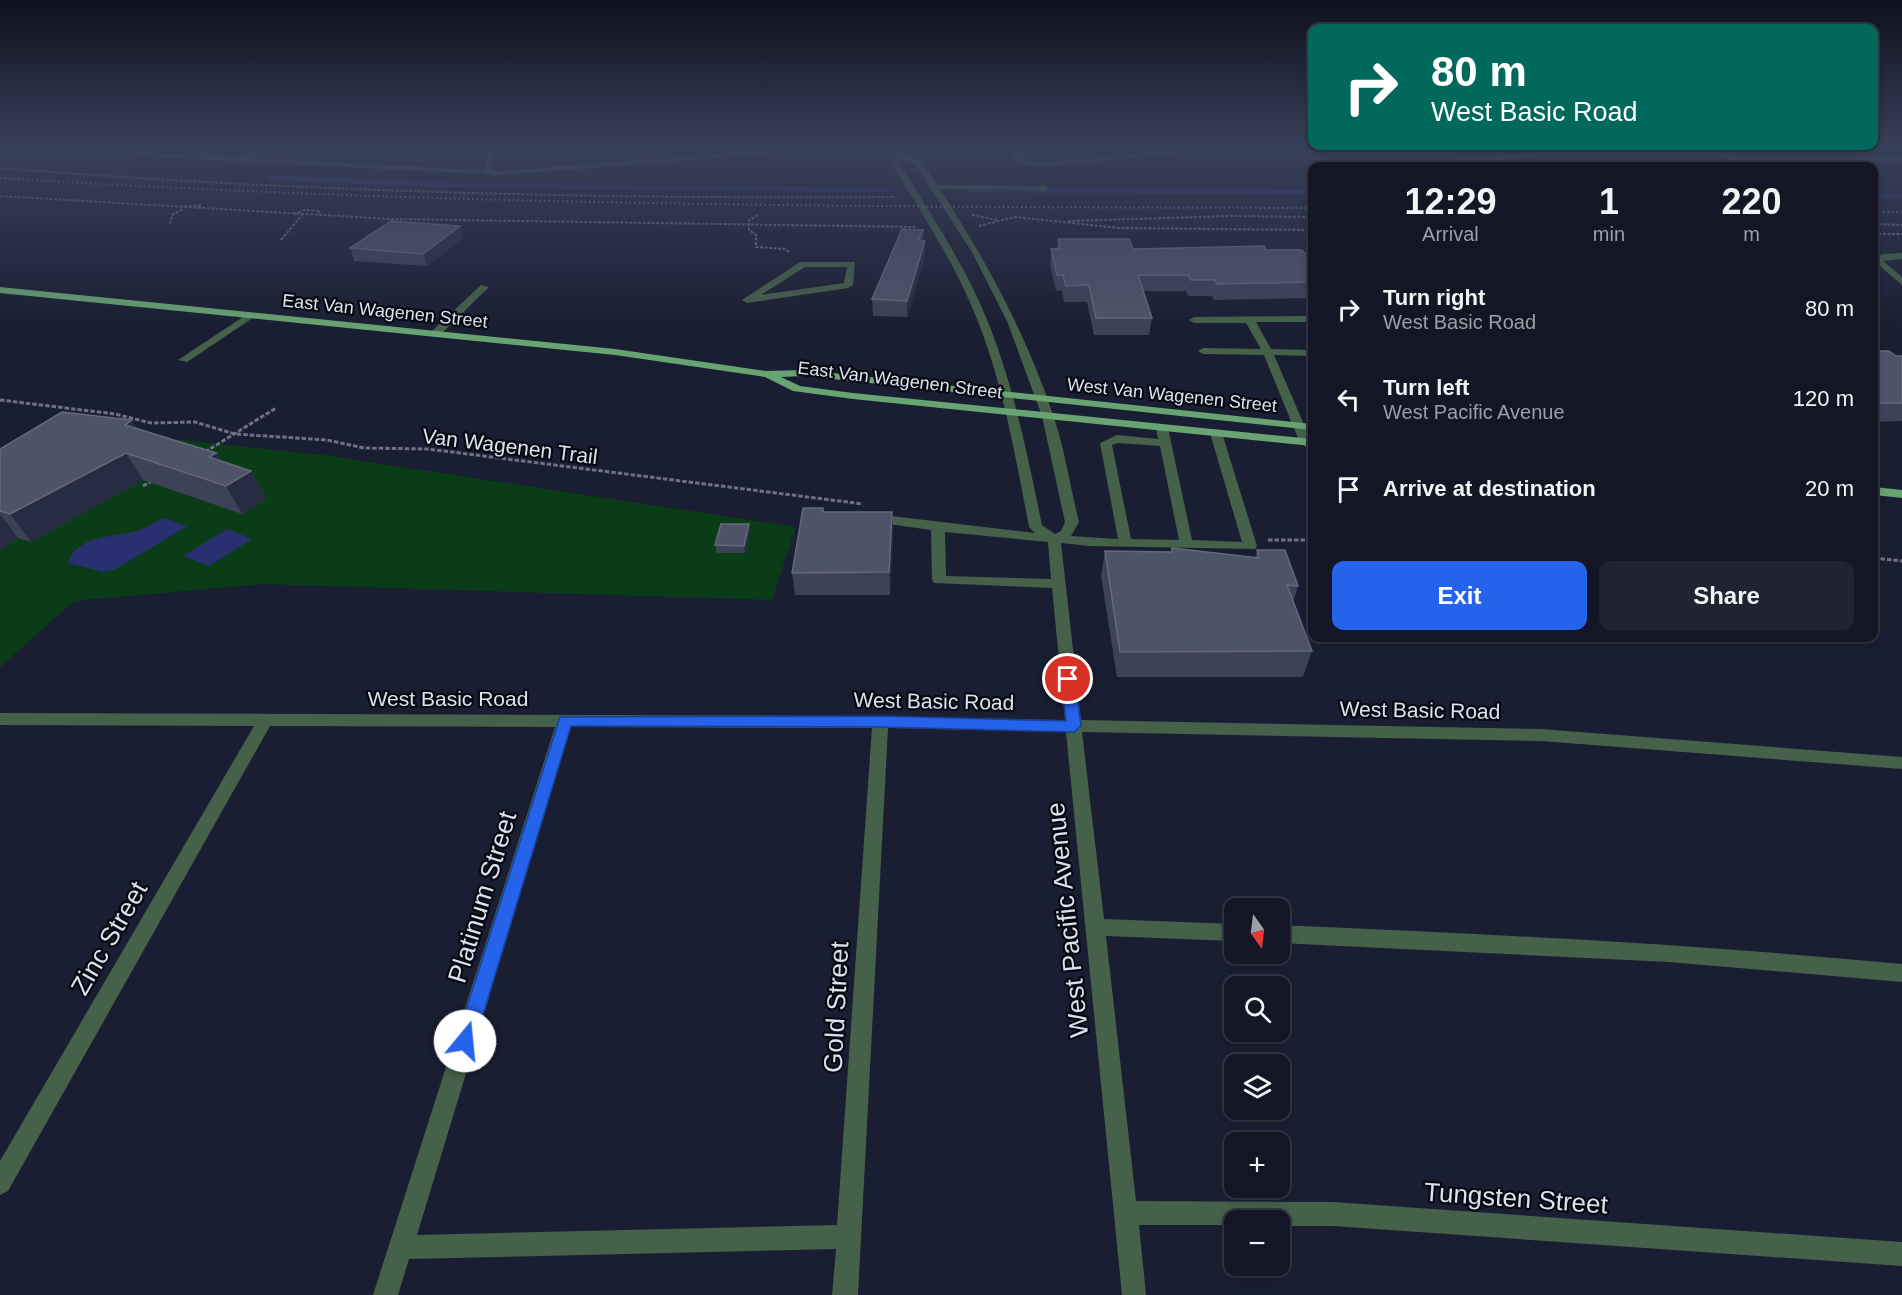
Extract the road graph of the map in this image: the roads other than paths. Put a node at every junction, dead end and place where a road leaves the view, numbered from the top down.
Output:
1 (922, 208) edge
2 (948, 208) edge
3 (1902, 256) edge
4 (1878, 260) edge
5 (1878, 261) edge
6 (803, 264) joint
7 (1902, 282) edge
8 (484, 287) dead end
9 (0, 290) edge
10 (252, 315) junction
11 (1308, 319) edge
12 (1194, 320) dead end
13 (1250, 320) junction
14 (435, 334) junction
15 (1203, 351) dead end
16 (1308, 352) edge
17 (1268, 353) junction
18 (183, 360) dead end
19 (766, 374) junction
20 (1008, 396) junction
21 (1027, 398) joint
22 (1043, 400) junction
23 (1013, 413) junction
24 (1032, 415) joint
25 (1048, 416) junction
26 (1299, 426) junction
27 (1308, 427) edge
28 (1162, 428) junction
29 (1216, 434) junction
30 (1308, 441) edge
31 (1165, 443) junction
32 (1308, 443) edge
33 (1878, 491) edge
34 (1902, 494) edge
35 (857, 516) edge
36 (938, 526) junction
37 (1054, 540) junction
38 (1125, 543) junction
39 (1186, 544) junction
40 (1058, 584) junction
41 (0, 719) edge
42 (265, 720) junction
43 (565, 720) junction
44 (880, 722) junction
45 (1074, 726) junction
46 (1902, 763) edge
47 (1095, 927) junction
48 (1224, 932) edge
49 (1290, 934) edge
50 (1902, 973) edge
51 (0, 1183) edge
52 (1126, 1214) junction
53 (849, 1237) junction
54 (402, 1247) junction
55 (1902, 1254) edge
56 (386, 1295) edge
57 (846, 1295) edge
58 (1134, 1295) edge

1 - 20 street
2 - 22 street
3 - 4 street
5 - 7 street
6 - 6 street
8 - 14 street
9 - 10 main road, East Van Wagenen Street
10 - 14 main road, East Van Wagenen Street
10 - 18 street
11 - 13 street
12 - 13 street
13 - 17 street
14 - 19 main road, East Van Wagenen Street
15 - 17 street
16 - 17 street
17 - 26 street
19 - 20 main road, East Van Wagenen Street
19 - 23 main road, East Van Wagenen Street
20 - 21 main road, East Van Wagenen Street
20 - 23 street
21 - 22 main road, West Van Wagenen Street
22 - 25 street
22 - 26 main road, West Van Wagenen Street
23 - 24 main road, East Van Wagenen Street
23 - 37 street
24 - 25 main road, West Van Wagenen Street
25 - 28 main road, West Van Wagenen Street
25 - 37 street
26 - 27 main road, West Van Wagenen Street
26 - 30 street
28 - 29 main road, West Van Wagenen Street
28 - 31 street
29 - 32 main road, West Van Wagenen Street
29 - 39 street
31 - 38 street
31 - 39 street
33 - 34 main road
35 - 36 street
36 - 37 street
36 - 40 street
37 - 38 street
37 - 40 street, West Pacific Avenue
38 - 39 street
40 - 45 street, West Pacific Avenue
41 - 42 street, West Basic Road
42 - 43 street, West Basic Road
42 - 51 street, Zinc Street
43 - 44 street, West Basic Road
43 - 54 street, Platinum Street
44 - 45 street, West Basic Road
44 - 53 street, Gold Street
45 - 46 street, West Basic Road
45 - 47 street, West Pacific Avenue
47 - 48 street
47 - 52 street, West Pacific Avenue
49 - 50 street
52 - 55 street, Tungsten Street
52 - 58 street, West Pacific Avenue
53 - 54 street
53 - 57 street, Gold Street
54 - 56 street, Platinum Street

